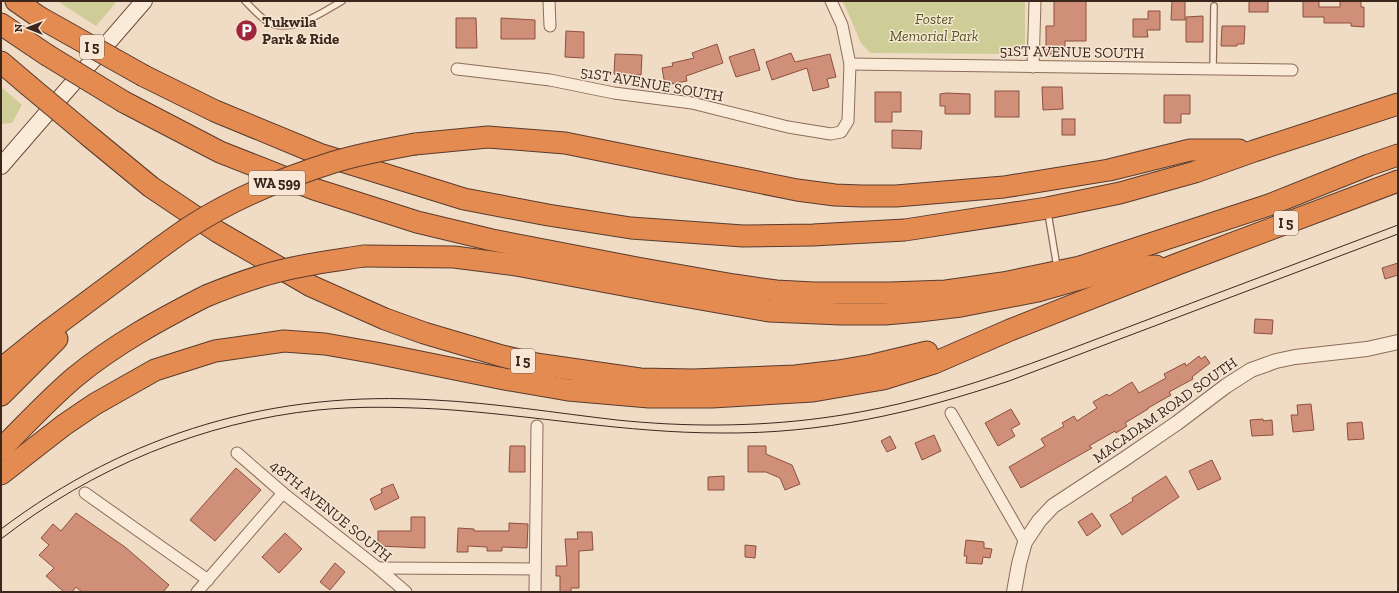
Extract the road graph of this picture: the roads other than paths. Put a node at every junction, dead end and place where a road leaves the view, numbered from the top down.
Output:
1 (16, 1) edge
2 (144, 1) edge
3 (244, 1) edge
4 (342, 1) edge
5 (549, 1) edge
6 (831, 1) edge
7 (1036, 1) edge
8 (1214, 6) dead end
9 (1, 24) edge
10 (550, 26) dead end
11 (1, 62) edge
12 (850, 64) junction
13 (1033, 67) junction
14 (457, 68) dead end
15 (1213, 69) junction
16 (1292, 70) dead end
17 (1398, 104) edge
18 (1254, 151) junction
19 (1398, 155) edge
20 (1, 166) edge
21 (1398, 181) edge
22 (1047, 208) junction
23 (1175, 265) junction
24 (1058, 272) junction
25 (117, 279) junction
26 (1010, 330) junction
27 (1398, 342) edge
28 (1, 369) edge
29 (1, 395) edge
30 (952, 412) dead end
31 (537, 426) dead end
32 (1, 449) edge
33 (237, 453) dead end
34 (1, 474) edge
35 (85, 493) dead end
36 (283, 493) junction
37 (1025, 542) junction
38 (378, 568) junction
39 (535, 569) junction
40 (208, 580) junction
41 (197, 592) edge
42 (406, 592) edge
43 (535, 592) edge
44 (1014, 592) edge

1 - 22 highway, I 5, bridge
2 - 20 main road
3 - 4 lane
5 - 10 street
6 - 12 street
7 - 13 street
8 - 15 lane
9 - 24 highway, I 5, bridge
11 - 26 highway, I 5, bridge
12 - 13 street, 51ST AVENUE SOUTH
12 - 14 street, 51ST AVENUE SOUTH
13 - 15 street, 51ST AVENUE SOUTH
15 - 16 street, 51ST AVENUE SOUTH
17 - 18 highway, I 5
18 - 22 highway, I 5
18 - 25 highway, WA 599, bridge
19 - 24 highway, I 5
21 - 23 highway, I 5
22 - 24 lane
23 - 26 highway, I 5
23 - 32 highway, bridge
25 - 28 highway
25 - 29 highway, WA 599
26 - 34 highway
27 - 37 street, MACADAM ROAD SOUTH
30 - 37 street
31 - 39 street
33 - 36 street, 48TH AVENUE SOUTH
35 - 40 street
36 - 38 street, 48TH AVENUE SOUTH
36 - 40 street
37 - 44 street, MACADAM ROAD SOUTH
38 - 39 street
38 - 42 street, 48TH AVENUE SOUTH
39 - 43 street
40 - 41 street

